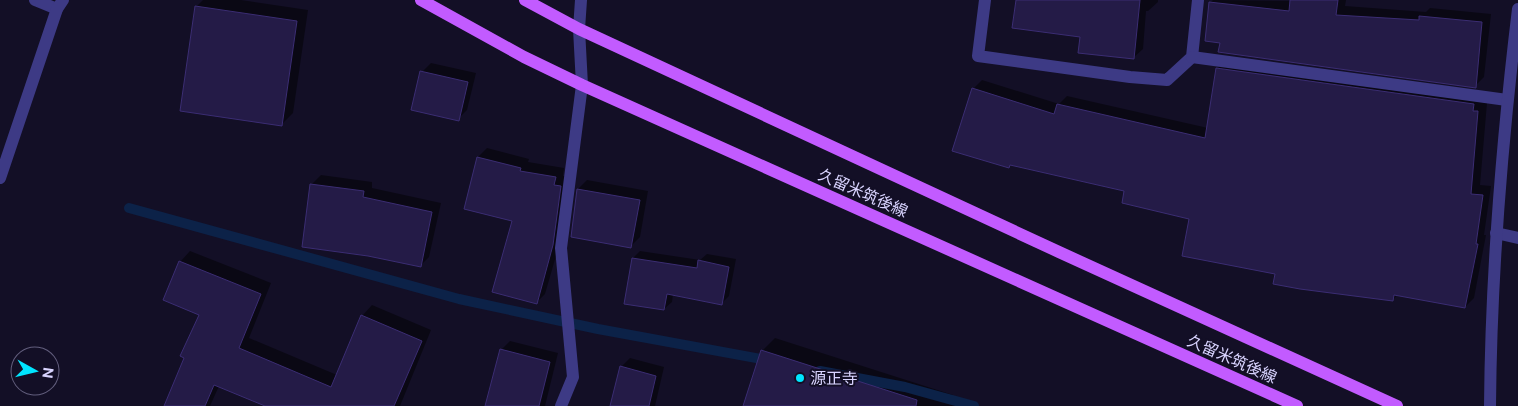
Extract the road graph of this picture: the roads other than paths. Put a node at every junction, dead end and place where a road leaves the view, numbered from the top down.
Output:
1 (35, 0) edge
2 (421, 0) edge
3 (525, 0) edge
4 (581, 0) edge
5 (986, 0) edge
6 (1198, 0) edge
7 (60, 4) edge
8 (1518, 9) edge
9 (579, 29) junction
10 (1192, 57) junction
11 (582, 85) junction
12 (1507, 100) junction
13 (0, 178) edge
14 (1496, 233) junction
15 (1518, 238) edge
16 (561, 406) edge
17 (1297, 406) edge
18 (1397, 406) edge
19 (1490, 406) edge

1 - 7 street
2 - 11 main road, 久留米筑後線
3 - 9 main road, 久留米筑後線
4 - 9 street
5 - 10 street
6 - 10 street
7 - 13 street
8 - 12 street
9 - 11 street
9 - 18 main road, 久留米筑後線
10 - 12 street
11 - 16 street
11 - 17 main road, 久留米筑後線
12 - 14 street
14 - 15 street
14 - 19 street

